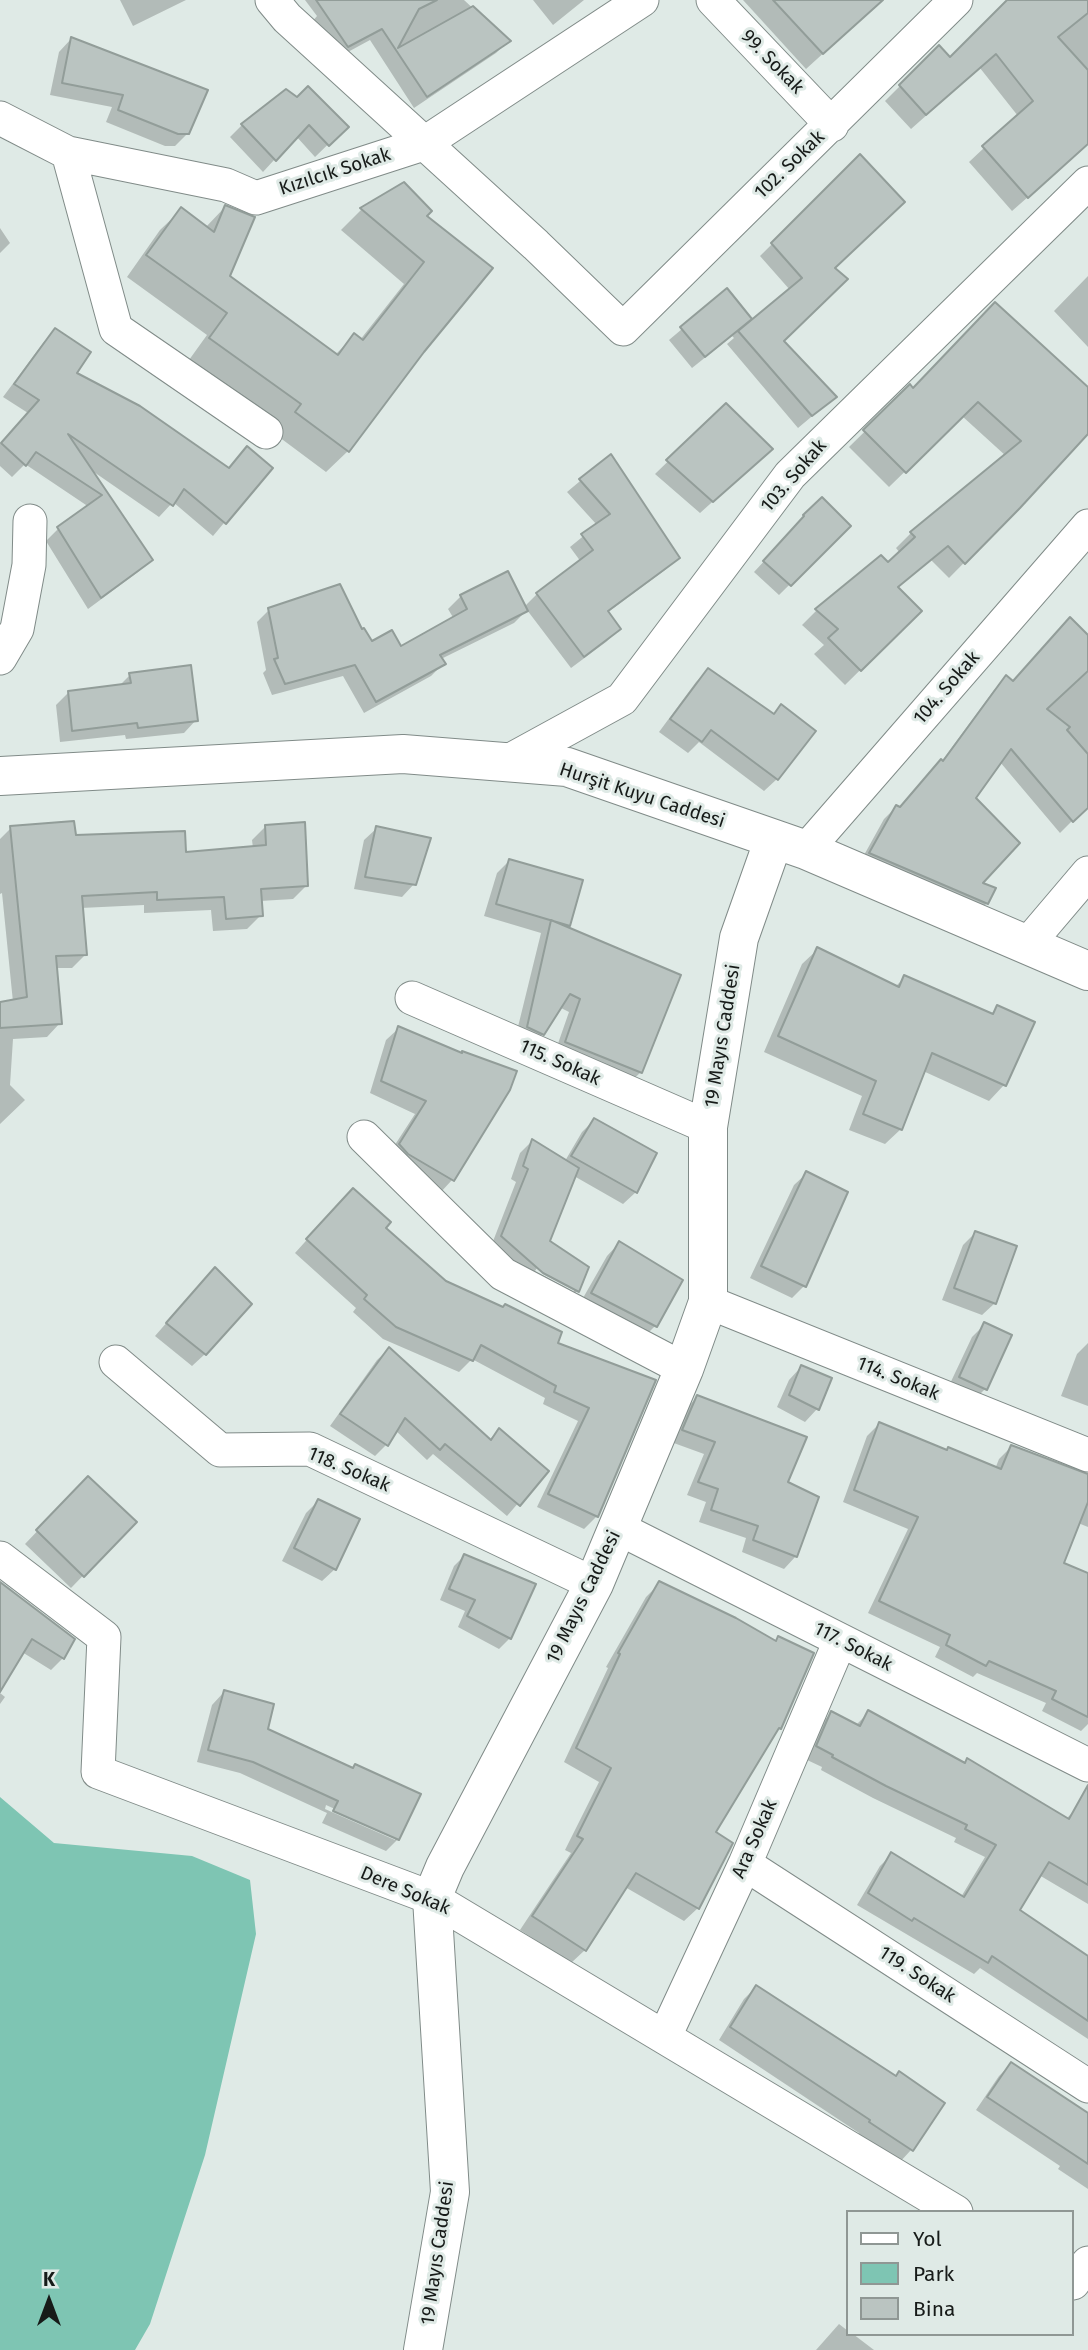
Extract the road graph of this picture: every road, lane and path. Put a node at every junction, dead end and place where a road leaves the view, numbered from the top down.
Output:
1 (272, 0) edge
2 (642, 0) edge
3 (713, 0) edge
4 (956, 0) edge
5 (0, 118) edge
6 (832, 125) junction
7 (423, 144) junction
8 (68, 153) junction
9 (1088, 183) edge
10 (266, 432) dead end
11 (30, 522) dead end
12 (1088, 526) edge
13 (0, 658) edge
14 (505, 763) junction
15 (0, 776) edge
16 (790, 845) junction
17 (1088, 873) edge
18 (1026, 946) junction
19 (1088, 971) edge
20 (412, 998) dead end
21 (708, 1127) junction
22 (364, 1137) dead end
23 (708, 1302) junction
24 (116, 1362) dead end
25 (684, 1369) junction
26 (1088, 1455) edge
27 (618, 1528) junction
28 (0, 1558) edge
29 (594, 1584) junction
30 (841, 1640) junction
31 (1088, 1765) edge
32 (745, 1864) junction
33 (432, 1898) junction
34 (665, 2036) junction
35 (1088, 2086) edge
36 (953, 2210) edge
37 (1088, 2263) edge
38 (1074, 2281) edge
39 (423, 2350) edge

1 - 7 street
2 - 7 street, Kızılcık Sokak
3 - 6 street, 99. Sokak
4 - 6 street, 102. Sokak
5 - 8 street, Kızılcık Sokak
6 - 7 street, 102. Sokak
7 - 8 street, Kızılcık Sokak
8 - 10 street
9 - 14 street, 103. Sokak
11 - 13 street
12 - 16 street, 104. Sokak
14 - 15 street, Hurşit Kuyu Caddesi
14 - 16 street, Hurşit Kuyu Caddesi
16 - 18 street, Hurşit Kuyu Caddesi
16 - 21 street, 19 Mayıs Caddesi
17 - 18 street
18 - 19 street, Hurşit Kuyu Caddesi
20 - 21 street, 115. Sokak
21 - 23 street, 19 Mayıs Caddesi
22 - 25 street
23 - 25 street, 19 Mayıs Caddesi
23 - 26 street, 114. Sokak
24 - 29 street, 118. Sokak
25 - 27 street, 19 Mayıs Caddesi
27 - 29 street, 19 Mayıs Caddesi
27 - 30 street, 117. Sokak
28 - 33 street, Dere Sokak
29 - 33 street, 19 Mayıs Caddesi
30 - 31 street, 117. Sokak
30 - 32 street, Ara Sokak
32 - 34 street, Ara Sokak
32 - 35 street, 119. Sokak
33 - 34 street, Dere Sokak
33 - 39 street, 19 Mayıs Caddesi
34 - 36 street, Dere Sokak
37 - 38 street

